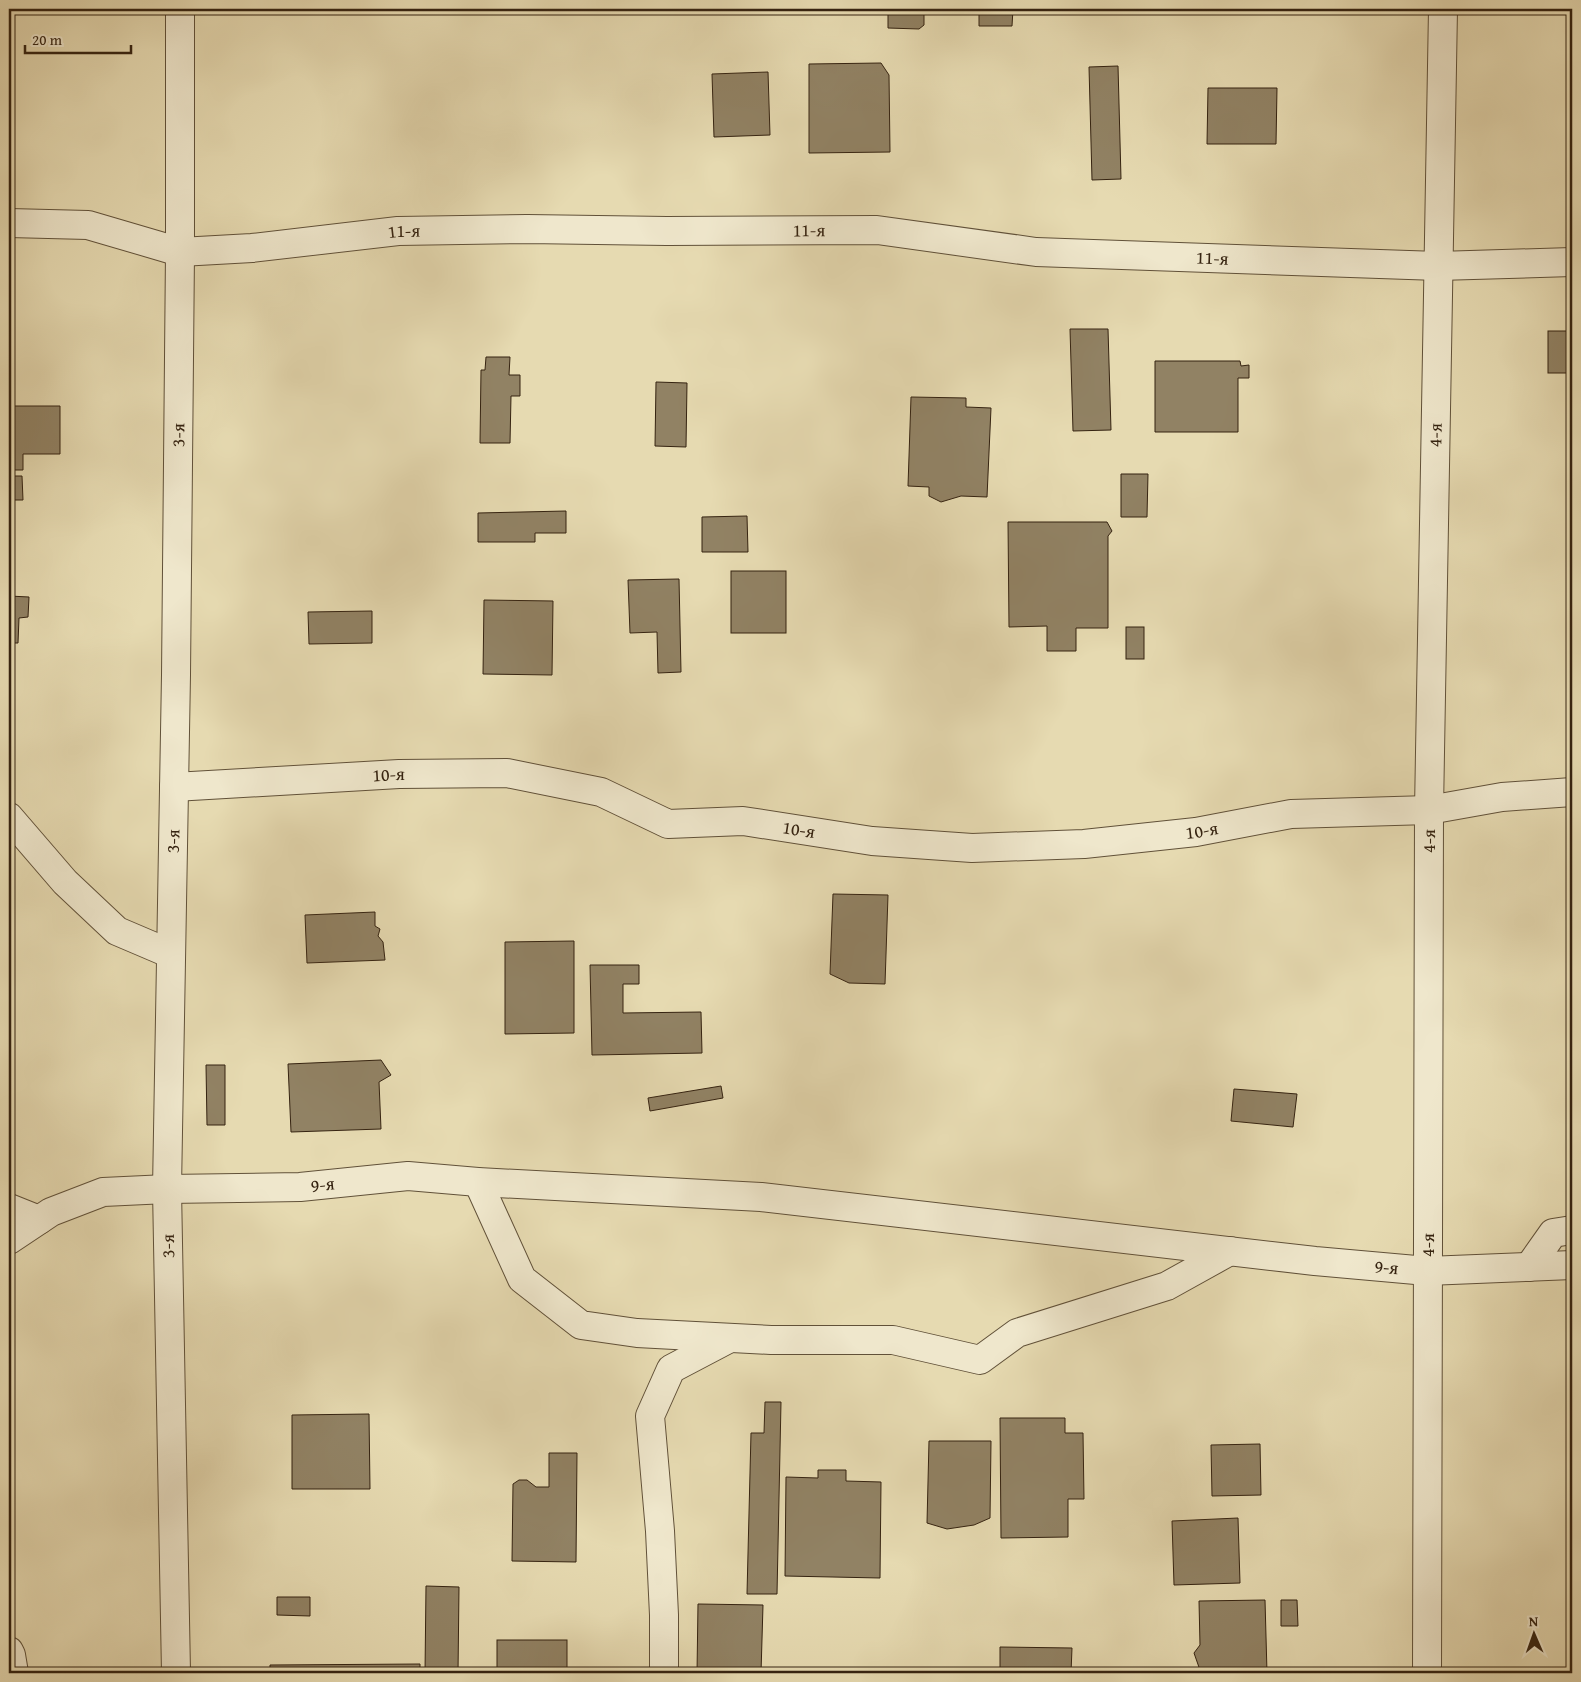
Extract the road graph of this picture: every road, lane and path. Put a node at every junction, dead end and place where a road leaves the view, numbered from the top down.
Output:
1 (180, 9) edge
2 (1443, 9) edge
3 (9, 223) edge
4 (180, 252) junction
5 (1572, 262) edge
6 (1438, 266) junction
7 (174, 787) junction
8 (1572, 792) edge
9 (1429, 810) junction
10 (9, 817) edge
11 (171, 954) junction
12 (478, 1182) junction
13 (167, 1189) junction
14 (9, 1208) edge
15 (39, 1220) junction
16 (1572, 1230) edge
17 (9, 1240) edge
18 (1230, 1251) junction
19 (1572, 1265) edge
20 (1529, 1267) junction
21 (1427, 1271) junction
22 (731, 1338) junction
23 (9, 1651) edge
24 (14, 1673) edge
25 (176, 1673) edge
26 (664, 1673) edge
27 (1427, 1673) edge

1 - 4 street, 3-я
2 - 6 street, 4-я
3 - 4 street, 11-я
4 - 6 street, 11-я
4 - 7 street, 3-я
5 - 6 street, 11-я
6 - 9 street, 4-я
7 - 9 street, 10-я
7 - 11 street, 3-я
8 - 9 street, 10-я
9 - 21 street, 4-я
10 - 11 street
11 - 13 street, 3-я
12 - 13 street, 9-я
12 - 18 street, 9-я
12 - 22 street
13 - 15 street, 9-я
13 - 25 street, 3-я
14 - 15 street
15 - 17 street, 9-я
16 - 20 street
18 - 21 street, 9-я
18 - 22 street
19 - 20 street, 9-я
20 - 21 street, 9-я
21 - 27 street, 4-я
22 - 26 street
23 - 24 street

